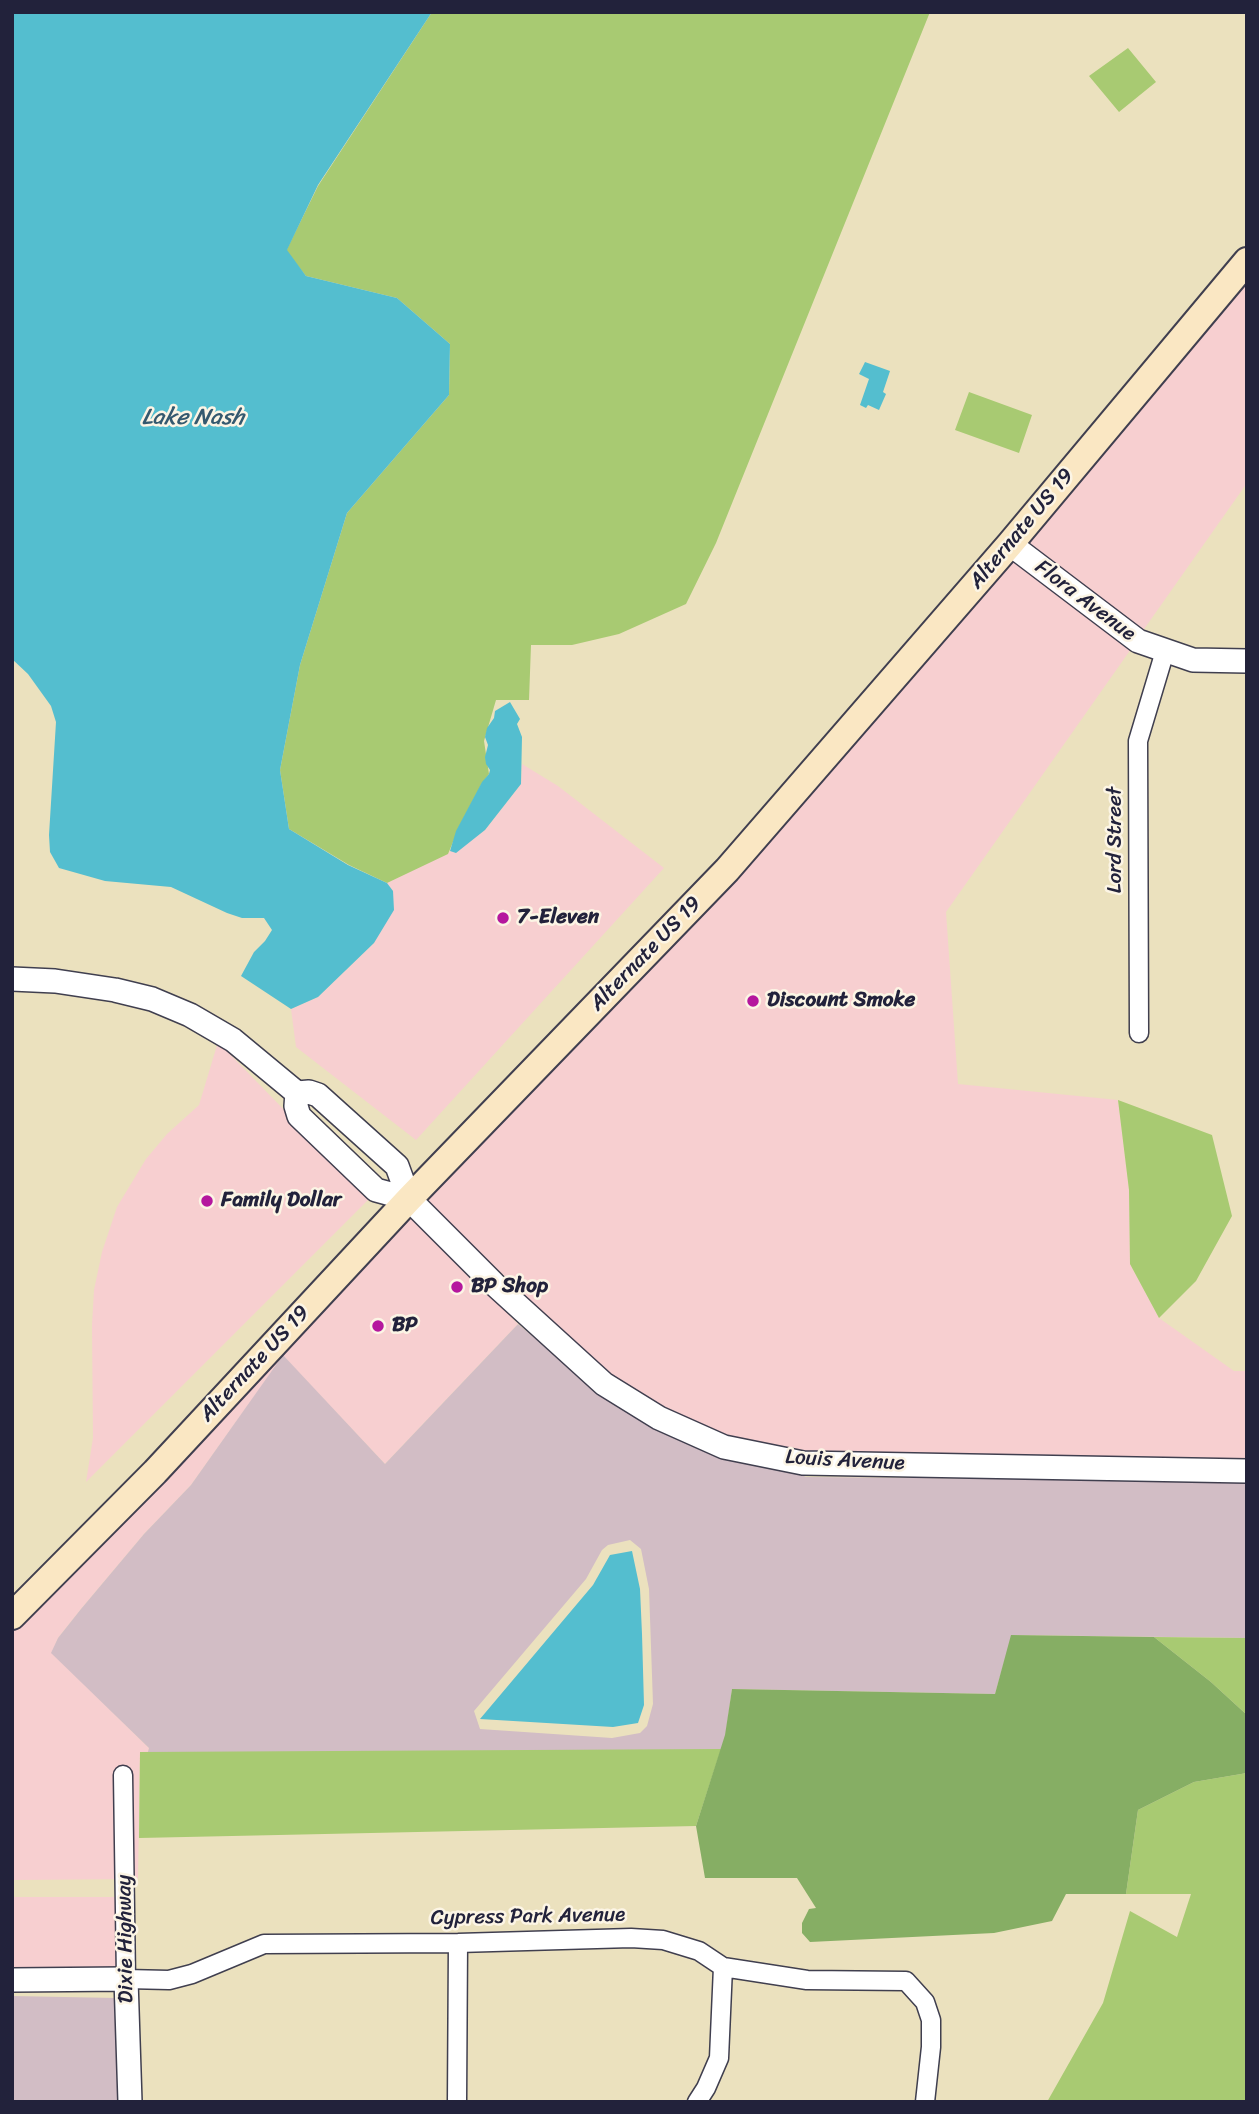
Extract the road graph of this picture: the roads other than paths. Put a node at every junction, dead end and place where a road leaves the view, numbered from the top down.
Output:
1 (1247, 261) edge
2 (1010, 544) junction
3 (1165, 652) junction
4 (1247, 661) edge
5 (12, 979) edge
6 (1139, 1033) dead end
7 (297, 1093) junction
8 (408, 1199) junction
9 (1247, 1471) edge
10 (12, 1616) edge
11 (123, 1776) dead end
12 (458, 1943) junction
13 (723, 1967) junction
14 (126, 1979) junction
15 (12, 1980) edge
16 (130, 2102) edge
17 (457, 2102) edge
18 (697, 2102) edge
19 (925, 2102) edge

1 - 2 main road, Alternate US 19
2 - 3 street, Flora Avenue
2 - 8 main road, Alternate US 19
3 - 4 street, Flora Avenue
3 - 6 street, Lord Street
5 - 7 street
7 - 8 street
7 - 8 street
8 - 9 street, Louis Avenue
8 - 10 main road, Alternate US 19
11 - 14 street, Dixie Highway
12 - 13 street, Cypress Park Avenue
12 - 14 street, Cypress Park Avenue
12 - 17 street
13 - 18 street
13 - 19 street, Cypress Park Avenue
14 - 15 street
14 - 16 street, Dixie Highway

